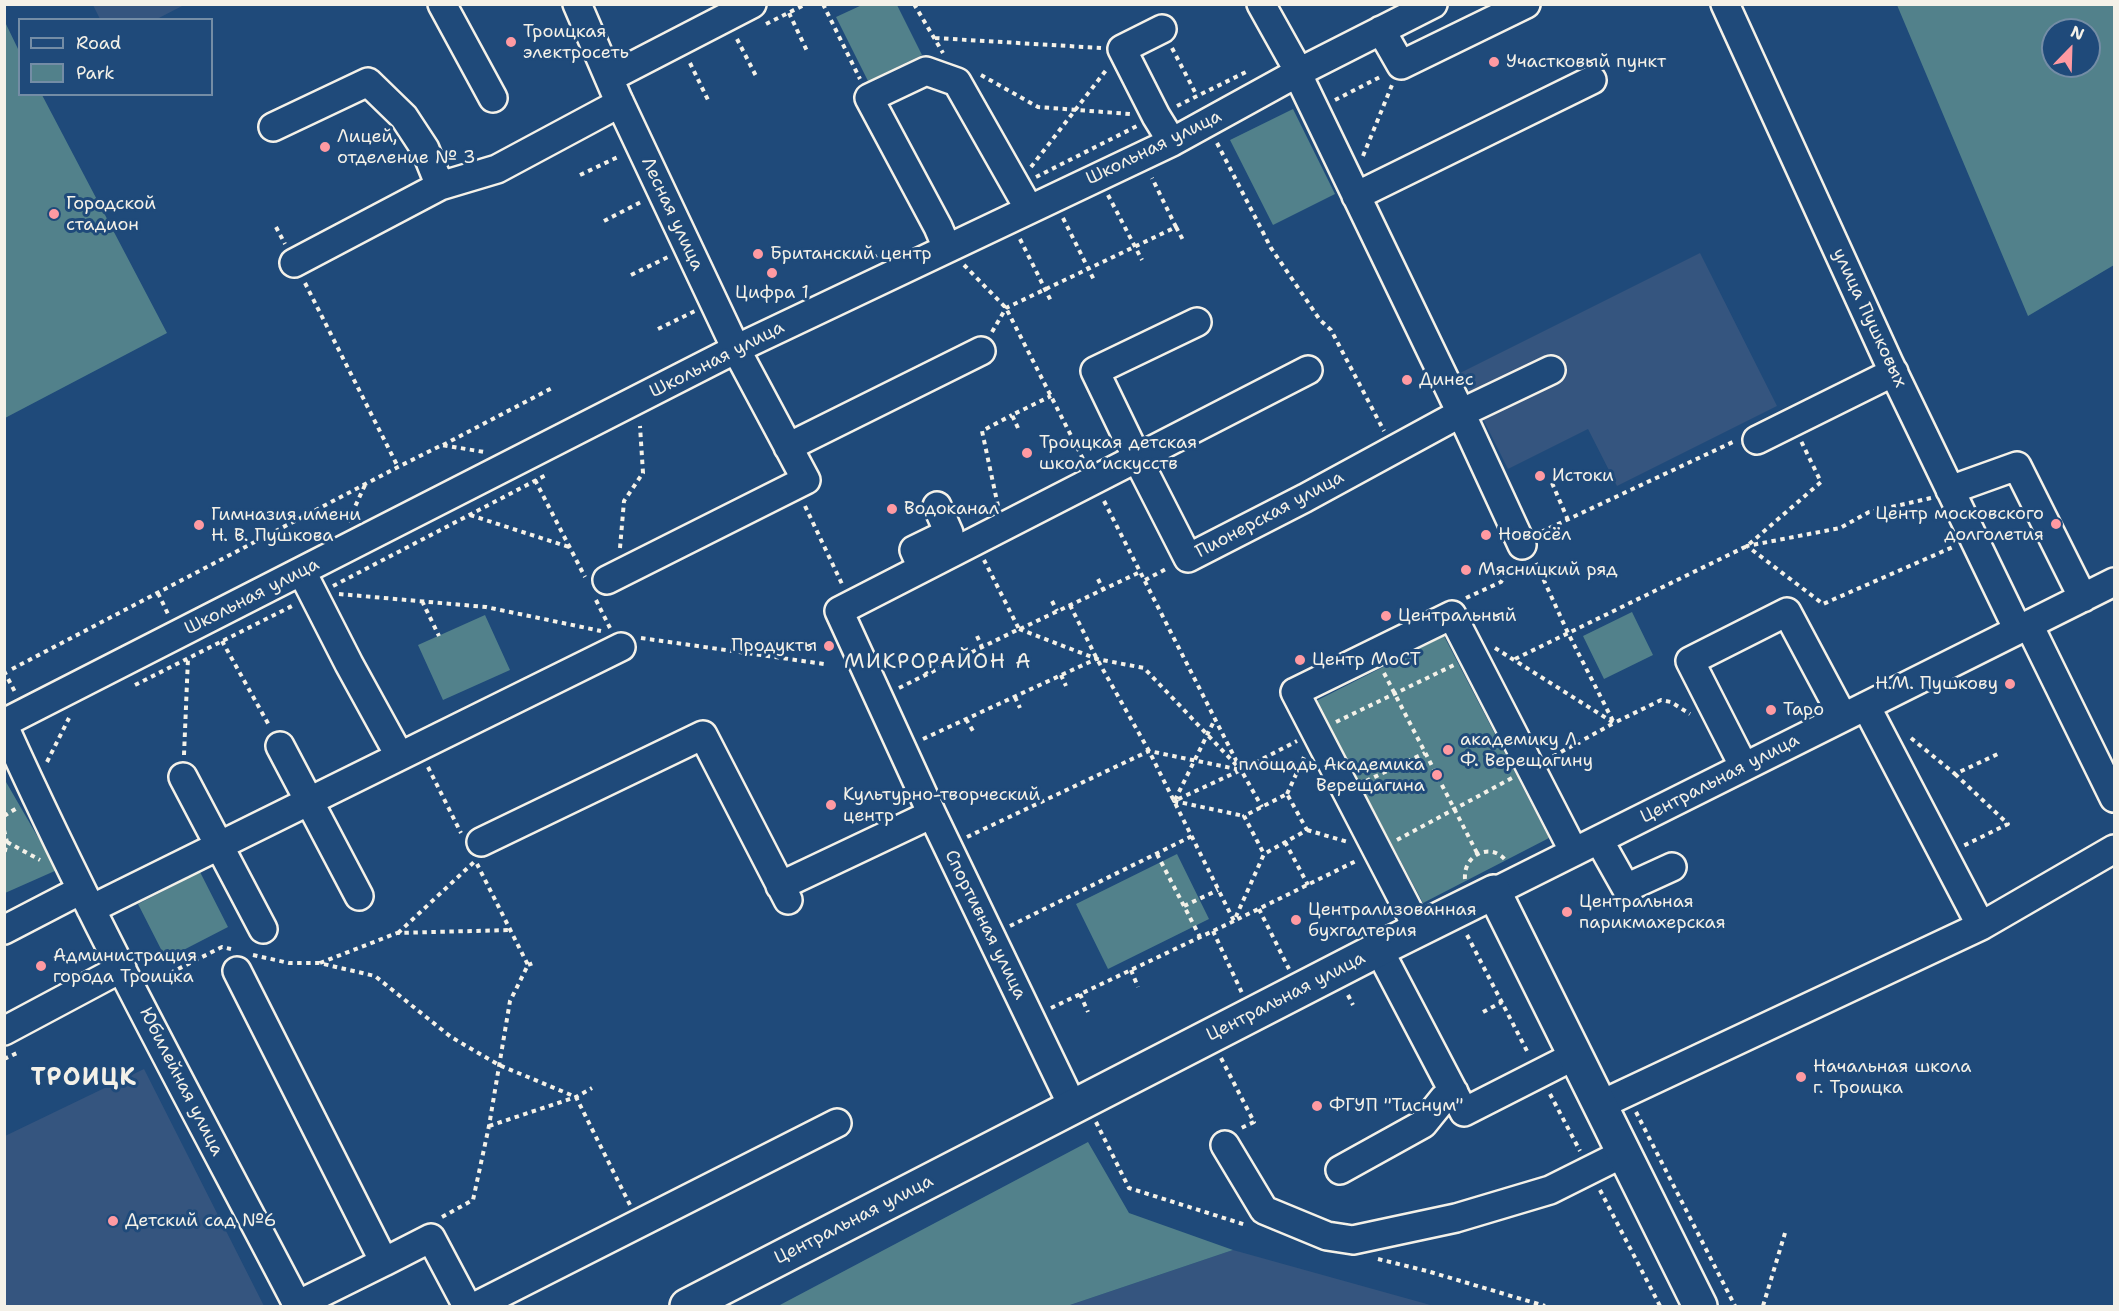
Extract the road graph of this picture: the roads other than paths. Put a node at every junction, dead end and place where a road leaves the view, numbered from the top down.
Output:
1 (442, 4) edge
2 (577, 4) edge
3 (1262, 4) edge
4 (1433, 4) edge
5 (1526, 4) edge
6 (1725, 4) edge
7 (755, 17) edge
8 (1162, 29) dead end
9 (1382, 30) junction
10 (1299, 72) junction
11 (609, 78) junction
12 (1592, 80) dead end
13 (493, 98) dead end
14 (620, 103) junction
15 (273, 127) dead end
16 (1172, 142) junction
17 (440, 186) junction
18 (1360, 195) junction
19 (1020, 209) junction
20 (947, 248) junction
21 (294, 263) road end
22 (1197, 322) dead end
23 (736, 350) junction
24 (981, 351) road end
25 (1308, 370) dead end
26 (1551, 370) dead end
27 (1894, 372) junction
28 (1461, 413) junction
29 (1747, 440) road end
30 (788, 447) junction
31 (1137, 458) junction
32 (1942, 494) junction
33 (937, 506) dead end
34 (1523, 542) road end
35 (922, 568) junction
36 (302, 572) junction
37 (603, 579) road end
38 (2115, 582) edge
39 (2083, 598) junction
40 (2023, 628) junction
41 (627, 642) road end
42 (1854, 712) junction
43 (4, 725) edge
44 (280, 746) road end
45 (408, 751) junction
46 (1744, 767) junction
47 (183, 777) road end
48 (2115, 798) edge
49 (309, 801) junction
50 (932, 814) junction
51 (1599, 840) junction
52 (473, 841) road end
53 (219, 846) junction
54 (2115, 849) edge
55 (1574, 852) junction
56 (1671, 867) dead end
57 (1491, 882) junction
58 (359, 896) dead end
59 (86, 899) junction
60 (1981, 926) junction
61 (263, 929) dead end
62 (1418, 929) junction
63 (4, 930) edge
64 (241, 958) road end
65 (1387, 965) dead end
66 (128, 980) junction
67 (4, 1031) edge
68 (1576, 1055) junction
69 (1454, 1092) junction
70 (1600, 1105) junction
71 (1073, 1107) junction
72 (837, 1123) dead end
73 (1225, 1145) road end
74 (1624, 1152) junction
75 (1341, 1170) dead end
76 (384, 1262) junction
77 (297, 1306) edge
78 (467, 1306) edge
79 (476, 1306) edge
80 (687, 1306) edge
81 (1700, 1306) edge

1 - 13 street
2 - 11 street, Лесная улица
3 - 10 street
4 - 9 street, Школьная улица
5 - 9 street
6 - 27 street, улица Пушковых
7 - 11 street
8 - 16 street
9 - 10 street, Школьная улица
10 - 16 street, Школьная улица
10 - 18 street
11 - 14 street, Лесная улица
12 - 18 street
14 - 17 street
14 - 23 street, Лесная улица
15 - 17 street
16 - 19 street, Школьная улица
17 - 21 street
18 - 28 street
19 - 20 street, Школьная улица
19 - 20 street
20 - 23 street, Школьная улица
22 - 31 street, Пионерская улица
23 - 30 street, Лесная улица
23 - 36 street, Школьная улица
24 - 30 street
25 - 31 street
26 - 28 street, Пионерская улица
27 - 29 street
27 - 32 street, улица Пушковых
28 - 31 street, Пионерская улица
28 - 34 street
30 - 37 street, Лесная улица
31 - 35 street
32 - 39 street
32 - 40 street, улица Пушковых
33 - 35 street
35 - 50 street, Спортивная улица
36 - 43 street, Школьная улица
36 - 45 street
38 - 39 street, Центральная улица
39 - 40 street, Центральная улица
40 - 42 street, Центральная улица
40 - 48 street, улица Пушковых
41 - 45 street
42 - 46 street, Центральная улица
42 - 46 street
42 - 60 street
43 - 59 street, Юбилейная улица
44 - 49 street
45 - 49 street
46 - 51 street, Центральная улица
47 - 53 street
49 - 53 street
49 - 58 street
50 - 52 street
50 - 71 street, Спортивная улица
51 - 55 street, Центральная улица
51 - 56 street
53 - 59 street
53 - 61 street
54 - 60 street
55 - 57 street, Центральная улица
55 - 62 street
57 - 62 main road, Центральная улица
57 - 68 main road
59 - 63 street
59 - 66 street, Юбилейная улица
60 - 70 street
62 - 71 main road, Центральная улица
64 - 76 street
65 - 69 street
66 - 67 street
66 - 77 street, Юбилейная улица
68 - 69 street
68 - 70 main road
69 - 75 street
70 - 74 main road
71 - 80 main road, Центральная улица
72 - 79 street
73 - 74 street
74 - 81 main road
76 - 77 street
76 - 78 street

